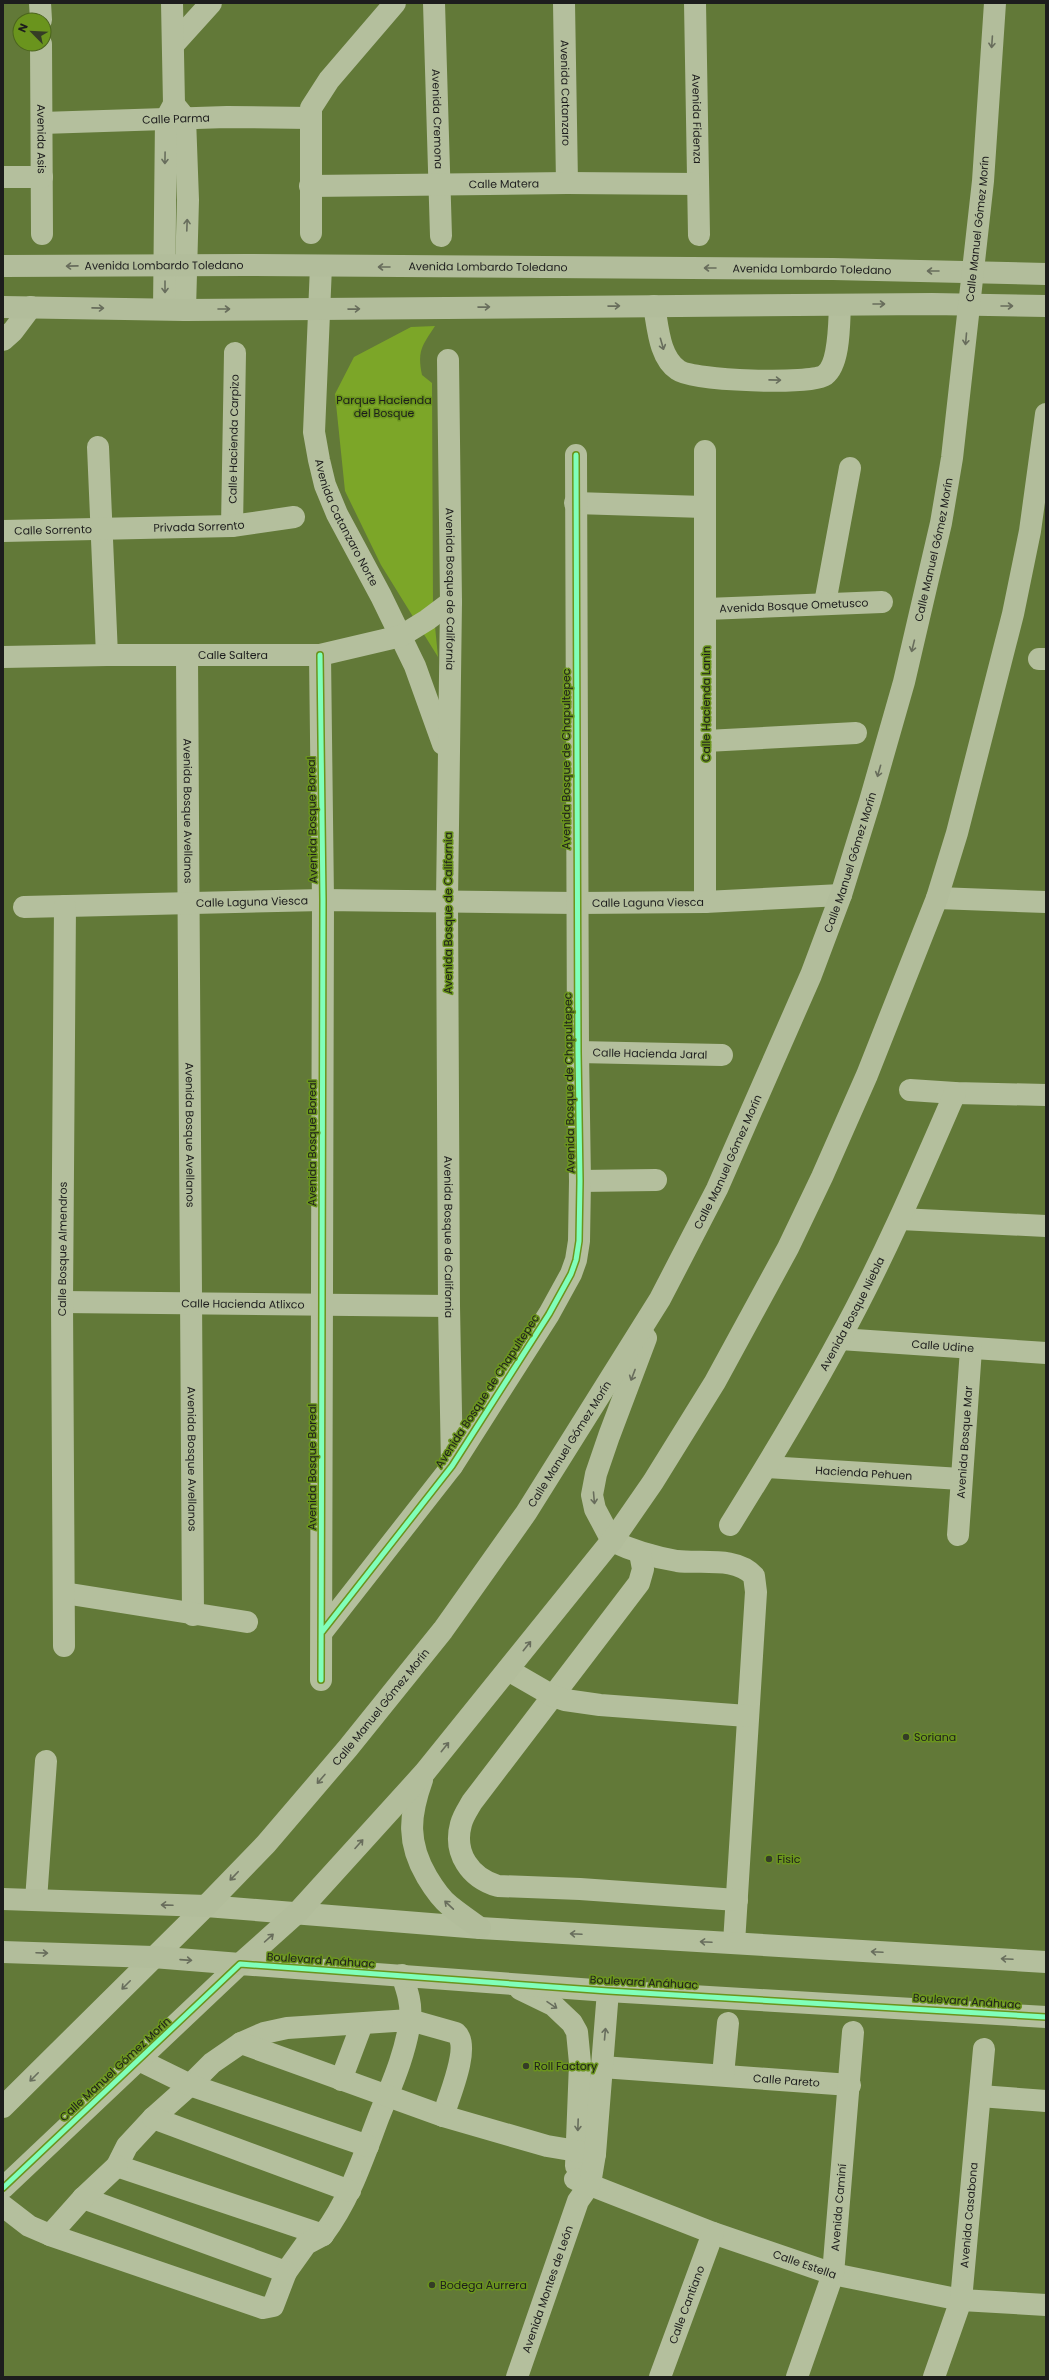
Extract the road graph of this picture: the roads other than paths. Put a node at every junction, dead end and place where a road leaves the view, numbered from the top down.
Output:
1 (172, 3) edge
2 (211, 3) edge
3 (395, 3) edge
4 (434, 3) edge
5 (564, 3) edge
6 (695, 3) edge
7 (995, 3) edge
8 (173, 45) junction
9 (41, 52) edge
10 (175, 114) junction
11 (310, 118) junction
12 (42, 123) junction
13 (3, 177) edge
14 (42, 177) junction
15 (567, 183) junction
16 (698, 184) junction
17 (440, 185) junction
18 (310, 186) junction
19 (188, 200) junction
20 (166, 201) junction
21 (311, 233) dead end
22 (42, 234) dead end
23 (700, 235) dead end
24 (441, 236) dead end
25 (186, 264) junction
26 (165, 265) junction
27 (3, 266) edge
28 (321, 266) junction
29 (972, 271) junction
30 (1046, 274) edge
31 (840, 304) junction
32 (969, 304) junction
33 (654, 306) junction
34 (1046, 306) edge
35 (3, 307) edge
36 (31, 307) junction
37 (174, 309) junction
38 (320, 309) junction
39 (3, 340) edge
40 (235, 352) dead end
41 (448, 360) dead end
42 (1046, 414) edge
43 (1046, 418) edge
44 (98, 447) dead end
45 (705, 451) dead end
46 (576, 455) dead end
47 (850, 468) dead end
48 (575, 503) junction
49 (704, 507) junction
50 (294, 517) dead end
51 (232, 526) junction
52 (102, 529) junction
53 (3, 531) edge
54 (451, 602) junction
55 (882, 602) dead end
56 (825, 603) junction
57 (706, 610) junction
58 (401, 636) junction
59 (107, 654) junction
60 (320, 655) junction
61 (188, 656) junction
62 (3, 657) edge
63 (856, 733) dead end
64 (706, 741) junction
65 (449, 763) junction
66 (840, 895) junction
67 (937, 898) junction
68 (323, 900) junction
69 (447, 900) junction
70 (189, 902) junction
71 (705, 902) junction
72 (1046, 902) edge
73 (577, 903) junction
74 (65, 906) junction
75 (24, 907) dead end
76 (578, 1052) junction
77 (722, 1055) dead end
78 (910, 1090) dead end
79 (955, 1094) junction
80 (1046, 1095) edge
81 (656, 1180) dead end
82 (580, 1181) junction
83 (900, 1219) junction
84 (1046, 1226) edge
85 (660, 1299) junction
86 (62, 1302) junction
87 (192, 1303) junction
88 (321, 1305) junction
89 (449, 1306) junction
90 (840, 1339) junction
91 (971, 1349) junction
92 (1046, 1353) edge
93 (452, 1466) junction
94 (766, 1467) junction
95 (961, 1479) junction
96 (730, 1525) dead end
97 (958, 1535) dead end
98 (612, 1541) junction
99 (640, 1553) junction
100 (64, 1593) junction
101 (193, 1615) junction
102 (246, 1622) dead end
103 (322, 1632) junction
104 (64, 1646) dead end
105 (508, 1670) junction
106 (321, 1680) dead end
107 (553, 1696) junction
108 (747, 1716) junction
109 (46, 1761) dead end
110 (425, 1772) junction
111 (3, 1899) edge
112 (36, 1900) junction
113 (737, 1900) junction
114 (206, 1906) junction
115 (298, 1912) junction
116 (480, 1928) junction
117 (734, 1943) junction
118 (3, 1952) edge
119 (153, 1957) junction
120 (1046, 1962) edge
121 (240, 1964) junction
122 (402, 1976) junction
123 (504, 1983) junction
124 (608, 1991) junction
125 (1046, 2017) edge
126 (410, 2020) junction
127 (728, 2023) dead end
128 (362, 2024) junction
129 (853, 2032) dead end
130 (241, 2043) junction
131 (984, 2048) dead end
132 (140, 2060) junction
133 (602, 2067) junction
134 (723, 2075) junction
135 (340, 2080) junction
136 (850, 2085) junction
137 (190, 2086) junction
138 (980, 2096) junction
139 (387, 2097) junction
140 (1046, 2101) edge
141 (3, 2107) edge
142 (443, 2116) junction
143 (153, 2118) junction
144 (368, 2146) junction
145 (586, 2154) junction
146 (118, 2166) junction
147 (3, 2188) edge
148 (581, 2188) junction
149 (350, 2191) junction
150 (83, 2198) junction
151 (3, 2206) edge
152 (713, 2233) junction
153 (50, 2235) junction
154 (323, 2235) junction
155 (286, 2272) junction
156 (833, 2274) junction
157 (961, 2300) junction
158 (1046, 2306) edge
159 (517, 2377) edge
160 (660, 2377) edge
161 (797, 2377) edge
162 (934, 2377) edge

1 - 8 street
2 - 8 street
3 - 11 street
4 - 17 street, Avenida Cremona
5 - 15 street, Avenida Catanzaro
6 - 16 street, Avenida Fidenza
7 -> 29 main road, Calle Manuel Gómez Morín
8 - 10 street
9 - 12 street, Avenida Asis
10 - 11 street, Calle Parma
10 - 12 street, Calle Parma
10 - 19 street
10 -> 20 street
11 - 18 street
12 - 14 street, Avenida Asis
13 - 14 street
14 - 22 street, Avenida Asis
15 - 16 street, Calle Matera
15 - 17 street, Calle Matera
16 - 23 street, Avenida Fidenza
17 - 18 street, Calle Matera
17 - 24 street, Avenida Cremona
18 - 21 street
19 - 20 street
25 -> 19 street
20 - 26 street
25 - 26 main road, Avenida Lombardo Toledano
25 - 28 main road, Avenida Lombardo Toledano
25 - 37 street
26 -> 27 main road, Avenida Lombardo Toledano
26 -> 37 street
29 -> 28 main road, Avenida Lombardo Toledano
28 - 38 street, Avenida Catanzaro Norte
29 - 30 main road, Avenida Lombardo Toledano
29 - 32 main road, Calle Manuel Gómez Morín
31 -> 32 main road
31 - 33 main road
33 -> 31 street
32 -> 34 main road
32 -> 66 main road, Calle Manuel Gómez Morín
38 -> 33 main road
35 - 36 main road
36 -> 37 main road
36 - 39 street
37 -> 38 main road
38 - 58 street, Avenida Catanzaro Norte
40 - 51 street, Calle Hacienda Carpizo
41 - 54 street, Avenida Bosque de California
42 - 43 main road, Calle Manuel Gómez Morín
43 - 67 main road, Calle Manuel Gómez Morín
44 - 52 street
45 - 49 street, Calle Hacienda Lanin
46 - 48 street, Avenida Bosque de Chapultepec
47 - 56 street
48 - 49 street
48 - 73 street, Avenida Bosque de Chapultepec
49 - 57 street, Calle Hacienda Lanin
50 - 51 street, Privada Sorrento
51 - 52 street, Privada Sorrento
52 - 53 street, Calle Sorrento
52 - 59 street
54 - 58 street, Calle Saltera
54 - 65 street, Avenida Bosque de California
55 - 56 street, Avenida Bosque Ometusco
56 - 57 street, Avenida Bosque Ometusco
57 - 64 street, Calle Hacienda Lanin
58 - 60 street, Calle Saltera
58 - 65 street, Avenida Catanzaro Norte
59 - 61 street, Calle Saltera
59 - 62 street, Calle Saltera
60 - 61 street, Calle Saltera
60 - 68 street, Avenida Bosque Boreal
61 - 70 street, Avenida Bosque Avellanos
63 - 64 street
64 - 71 street, Calle Hacienda Lanin
65 - 69 street, Avenida Bosque de California
66 - 71 street, Calle Laguna Viesca
66 - 85 main road, Calle Manuel Gómez Morín
67 - 72 street
67 - 98 main road, Calle Manuel Gómez Morín
68 - 69 street, Calle Laguna Viesca
68 - 70 street, Calle Laguna Viesca
68 - 88 street, Avenida Bosque Boreal
69 - 73 street, Calle Laguna Viesca
69 - 89 street, Avenida Bosque de California
70 - 74 street, Calle Laguna Viesca
70 - 87 street, Avenida Bosque Avellanos
71 - 73 street, Calle Laguna Viesca
73 - 76 street, Avenida Bosque de Chapultepec
74 - 75 street, Calle Laguna Viesca
74 - 86 street, Calle Bosque Almendros
76 - 77 street, Calle Hacienda Jaral
76 - 82 street, Avenida Bosque de Chapultepec
78 - 79 street
79 - 80 street
79 - 83 street, Avenida Bosque Niebla
81 - 82 street
82 - 93 street, Avenida Bosque de Chapultepec
83 - 84 street
83 - 90 street, Avenida Bosque Niebla
85 -> 98 main road
85 -> 114 main road, Calle Manuel Gómez Morín
86 - 87 street, Calle Hacienda Atlixco
86 - 100 street, Calle Bosque Almendros
87 - 88 street, Calle Hacienda Atlixco
87 - 101 street, Avenida Bosque Avellanos
88 - 89 street, Calle Hacienda Atlixco
88 - 103 street, Avenida Bosque Boreal
89 - 93 street, Avenida Bosque de California
90 - 91 street, Calle Udine
90 - 94 street, Avenida Bosque Niebla
91 - 92 street, Calle Udine
91 - 95 street, Avenida Bosque Mar
93 - 103 street, Avenida Bosque de Chapultepec
94 - 95 street, Hacienda Pehuen
94 - 96 street, Avenida Bosque Niebla
95 - 97 street, Avenida Bosque Mar
98 - 99 street
105 -> 98 main road, Calle Manuel Gómez Morín
99 - 107 street
99 - 108 street
100 - 101 street
100 - 104 street, Calle Bosque Almendros
101 - 102 street
103 - 106 street, Avenida Bosque Boreal
105 - 107 street
110 -> 105 main road, Calle Manuel Gómez Morín
107 - 108 street
107 - 113 street
108 - 113 street
109 - 112 street
115 -> 110 main road, Calle Manuel Gómez Morín
116 -> 110 main road
111 - 112 main road
114 -> 112 main road
113 - 117 street
114 - 115 street
114 - 119 street, Calle Manuel Gómez Morín
115 - 116 street
121 -> 115 main road, Calle Manuel Gómez Morín
117 -> 116 street
120 -> 117 street
118 -> 119 main road, Boulevard Anáhuac
119 -> 121 main road, Boulevard Anáhuac
119 -> 141 street, Calle Manuel Gómez Morín
121 - 122 street, Boulevard Anáhuac
121 - 132 street, Calle Manuel Gómez Morín
122 - 123 street, Boulevard Anáhuac
122 - 126 street
123 - 124 street, Boulevard Anáhuac
123 -> 145 street, Avenida Montes de León
124 - 125 street, Boulevard Anáhuac
133 -> 124 street, Avenida Montes de León
126 - 128 street
126 - 139 street
126 - 142 street
127 - 134 street
128 - 130 street
128 - 135 street
129 - 136 street, Avenida Caminí
130 - 135 street
130 - 137 street
131 - 138 street, Avenida Casabona
132 - 137 street
132 - 147 street, Calle Manuel Gómez Morín
133 - 134 street, Calle Pareto
133 - 145 street, Avenida Montes de León
134 - 136 street, Calle Pareto
135 - 139 street
136 - 156 street, Avenida Caminí
137 - 143 street
137 - 144 street
138 - 140 street
138 - 157 street, Avenida Casabona
139 - 142 street
139 - 144 street
142 - 145 street
143 - 146 street
143 - 149 street
144 - 149 street
145 - 148 street, Avenida Montes de León
146 - 150 street
146 - 154 street
148 - 152 street, Calle Estella
148 - 159 street, Avenida Montes de León
149 - 154 street
150 - 153 street
150 - 155 street
151 - 153 street
152 - 156 street, Calle Estella
152 - 160 street, Calle Cantiano
153 - 155 street
154 - 155 street
156 - 157 street, Calle Estella
156 - 161 street, Avenida Caminí
157 - 158 street, Calle Estella
157 - 162 street, Avenida Casabona

